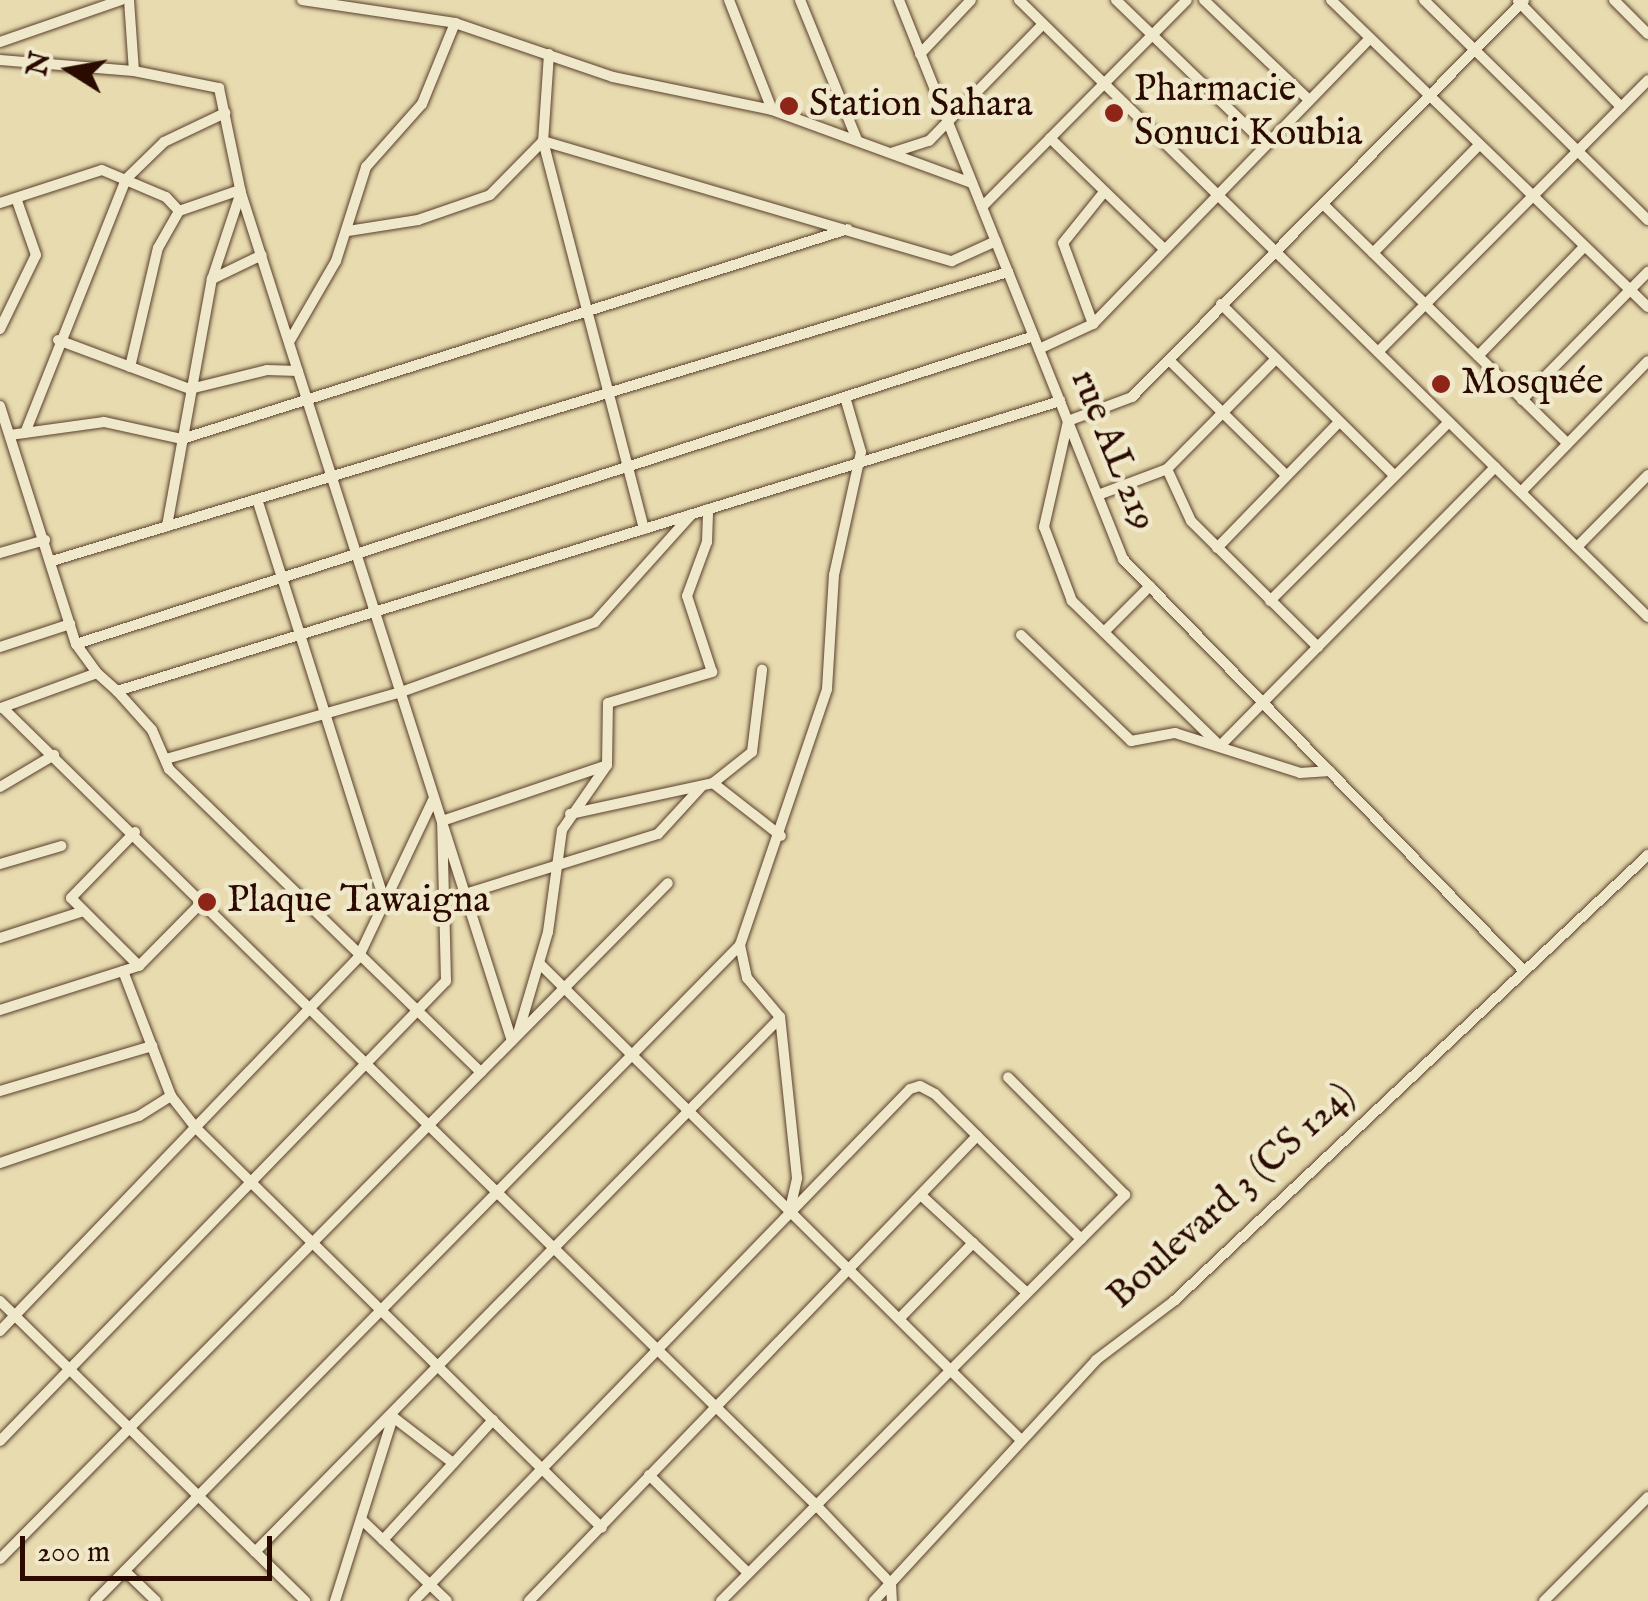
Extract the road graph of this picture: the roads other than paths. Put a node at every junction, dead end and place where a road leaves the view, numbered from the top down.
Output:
1 (121, 0) edge
2 (129, 0) edge
3 (302, 0) edge
4 (390, 0) edge
5 (729, 0) edge
6 (800, 0) edge
7 (899, 0) edge
8 (971, 0) edge
9 (1019, 0) edge
10 (1116, 0) edge
11 (1187, 0) edge
12 (1204, 0) edge
13 (1331, 0) edge
14 (1424, 0) edge
15 (1614, 0) edge
16 (1521, 1) edge
17 (376, 11) junction
18 (456, 23) junction
19 (1043, 24) junction
20 (1648, 34) edge
21 (1152, 35) junction
22 (1370, 38) junction
23 (0, 42) edge
24 (1475, 50) junction
25 (549, 54) junction
26 (920, 54) junction
27 (0, 60) edge
28 (134, 71) junction
29 (1648, 80) edge
30 (1104, 84) junction
31 (1429, 97) junction
32 (1310, 100) junction
33 (1621, 108) junction
34 (772, 110) junction
35 (224, 113) junction
36 (947, 121) junction
37 (1050, 138) junction
38 (857, 140) junction
39 (542, 141) junction
40 (1265, 144) junction
41 (1479, 144) junction
42 (891, 152) junction
43 (1577, 152) junction
44 (126, 179) junction
45 (972, 182) junction
46 (240, 192) junction
47 (1104, 192) junction
48 (1218, 195) junction
49 (1533, 197) junction
50 (16, 198) junction
51 (0, 203) edge
52 (1323, 204) junction
53 (982, 208) junction
54 (179, 211) junction
55 (1648, 220) edge
56 (848, 229) junction
57 (348, 231) junction
58 (996, 241) junction
59 (1585, 246) junction
60 (1164, 249) junction
61 (1274, 250) junction
62 (1373, 254) junction
63 (262, 256) junction
64 (1008, 272) junction
65 (1648, 272) edge
66 (212, 280) junction
67 (1630, 290) junction
68 (1220, 304) junction
69 (1426, 306) junction
70 (1648, 306) edge
71 (584, 312) junction
72 (1093, 324) junction
73 (0, 328) edge
74 (1034, 336) junction
75 (58, 340) junction
76 (289, 342) junction
77 (1039, 349) junction
78 (1378, 352) junction
79 (1478, 356) junction
80 (1276, 359) junction
81 (1169, 360) junction
82 (1646, 366) edge
83 (130, 367) junction
84 (298, 371) junction
85 (190, 389) junction
86 (607, 394) junction
87 (846, 397) junction
88 (307, 399) junction
89 (1522, 400) junction
90 (1060, 401) junction
91 (0, 406) edge
92 (1222, 414) junction
93 (1068, 421) junction
94 (1339, 422) junction
95 (1449, 422) junction
96 (25, 432) junction
97 (10, 435) junction
98 (182, 438) junction
99 (1567, 443) junction
100 (860, 462) junction
101 (1495, 466) junction
102 (627, 467) junction
103 (1166, 470) junction
104 (1394, 474) junction
105 (1286, 475) junction
106 (1648, 475) edge
107 (332, 476) junction
108 (1521, 492) junction
109 (1098, 495) junction
110 (257, 499) junction
111 (708, 508) junction
112 (692, 514) junction
113 (167, 526) junction
114 (644, 529) junction
115 (45, 540) junction
116 (1217, 548) junction
117 (1577, 548) junction
118 (0, 553) edge
119 (357, 554) junction
120 (52, 561) junction
121 (281, 578) junction
122 (1150, 586) junction
123 (1648, 598) edge
124 (1270, 601) junction
125 (1638, 607) junction
126 (376, 612) junction
127 (1648, 617) edge
128 (70, 624) junction
129 (1104, 632) junction
130 (1022, 635) dead end
131 (298, 636) junction
132 (76, 644) junction
133 (0, 647) edge
134 (1318, 647) junction
135 (762, 670) dead end
136 (97, 672) junction
137 (117, 691) junction
138 (401, 692) junction
139 (1263, 702) junction
140 (2, 708) edge
141 (322, 715) junction
142 (1219, 743) junction
143 (54, 755) junction
144 (166, 759) junction
145 (607, 765) junction
146 (1330, 771) junction
147 (707, 784) junction
148 (0, 787) edge
149 (434, 798) junction
150 (569, 814) junction
151 (442, 821) junction
152 (135, 832) junction
153 (781, 836) junction
154 (61, 846) dead end
155 (1648, 855) edge
156 (0, 864) edge
157 (556, 866) junction
158 (668, 883) dead end
159 (465, 894) junction
160 (204, 900) junction
161 (385, 902) junction
162 (84, 911) junction
163 (0, 938) edge
164 (740, 945) junction
165 (358, 958) junction
166 (540, 964) junction
167 (140, 966) junction
168 (1524, 970) junction
169 (124, 971) junction
170 (562, 991) junction
171 (311, 1006) junction
172 (0, 1010) edge
173 (418, 1010) junction
174 (780, 1017) junction
175 (515, 1038) junction
176 (152, 1046) junction
177 (630, 1056) junction
178 (368, 1062) junction
179 (482, 1072) junction
180 (1008, 1077) dead end
181 (0, 1090) edge
182 (171, 1096) junction
183 (688, 1111) junction
184 (430, 1124) junction
185 (195, 1127) junction
186 (978, 1136) junction
187 (0, 1164) edge
188 (251, 1182) junction
189 (498, 1191) junction
190 (923, 1197) junction
191 (791, 1211) junction
192 (1082, 1239) junction
193 (313, 1243) junction
194 (973, 1243) junction
195 (554, 1247) junction
196 (852, 1270) junction
197 (1026, 1292) junction
198 (0, 1301) edge
199 (381, 1310) junction
200 (15, 1315) junction
201 (900, 1318) junction
202 (0, 1330) edge
203 (658, 1349) junction
204 (438, 1366) junction
205 (951, 1368) junction
206 (70, 1369) junction
207 (714, 1404) junction
208 (394, 1417) junction
209 (492, 1420) junction
210 (130, 1428) junction
211 (1019, 1438) junction
212 (0, 1441) edge
213 (453, 1463) junction
214 (541, 1468) junction
215 (648, 1475) junction
216 (198, 1496) junction
217 (1648, 1497) edge
218 (816, 1505) junction
219 (362, 1520) junction
220 (602, 1528) junction
221 (382, 1540) junction
222 (255, 1552) junction
223 (0, 1559) edge
224 (125, 1571) junction
225 (748, 1573) junction
226 (891, 1584) junction
227 (430, 1585) junction
228 (1552, 1598) edge
229 (95, 1601) edge
230 (156, 1601) edge
231 (305, 1601) edge
232 (334, 1601) edge
233 (414, 1601) edge
234 (447, 1601) edge
235 (529, 1601) edge
236 (721, 1601) edge
237 (874, 1601) edge
238 (892, 1601) edge

1 - 23 street
2 - 28 street
3 - 17 street
4 - 17 street
5 - 34 street
6 - 38 street
7 - 26 street, rue AL 219
8 - 26 street
9 - 19 street
10 - 21 street
11 - 21 street
12 - 32 street
13 - 22 street
14 - 24 street
15 - 20 street
16 - 24 street
16 - 33 street
17 - 18 street
18 - 25 street
18 - 57 street
19 - 30 street
19 - 36 street
21 - 30 street
21 - 40 street
22 - 31 street
22 - 32 street
24 - 31 street
24 - 43 street
25 - 34 street
25 - 39 street
26 - 36 street, rue AL 219
27 - 28 street
28 - 35 street
29 - 33 street
30 - 37 street
30 - 48 street
31 - 41 street
31 - 52 street
32 - 40 street
33 - 43 street
34 - 38 street
35 - 44 street
35 - 46 street
36 - 42 street
36 - 45 street, rue AL 219
37 - 47 street
37 - 53 street
38 - 42 street
39 - 56 street
39 - 57 street
39 - 71 street
40 - 48 street
41 - 49 street
41 - 62 street
42 - 45 street
43 - 49 street
43 - 55 street
44 - 50 street
44 - 54 street
44 - 75 street
45 - 53 street, rue AL 219
46 - 54 street
46 - 63 street
46 - 66 street
47 - 60 street
47 - 72 street
48 - 60 street
48 - 61 street
49 - 59 street
49 - 69 street
50 - 51 street
50 - 73 street
52 - 61 street
52 - 62 street
53 - 58 street, rue AL 219
54 - 83 street
56 - 58 street
56 - 71 street
57 - 76 street
58 - 64 street, rue AL 219
59 - 67 street
59 - 79 street
60 - 72 street
61 - 68 street
61 - 78 street
62 - 69 street
63 - 66 street
63 - 76 street
64 - 74 street, rue AL 219
64 - 86 street
65 - 67 street
66 - 85 street
67 - 70 street
67 - 89 street
68 - 80 street
68 - 81 street
69 - 78 street
69 - 79 street
71 - 86 street
71 - 88 street
72 - 77 street
74 - 77 street, rue AL 219
74 - 87 street
75 - 83 street
75 - 96 street
76 - 84 street
77 - 90 street, rue AL 219
78 - 95 street
79 - 89 street
80 - 92 street
80 - 94 street
81 - 92 street
81 - 93 street
82 - 99 street
83 - 85 street
84 - 85 street
84 - 88 street
85 - 98 street
86 - 102 street
86 - 107 street
87 - 100 street
87 - 102 street
88 - 98 street
88 - 107 street
89 - 99 street
90 - 93 street, rue AL 219
90 - 100 street
91 - 97 street
92 - 103 street
92 - 105 street
93 - 109 street, rue AL 219
93 - 129 street
94 - 104 street
94 - 105 street
95 - 101 street
95 - 104 street
96 - 97 street
96 - 98 street
97 - 115 street
98 - 113 street
99 - 108 street
100 - 111 street
100 - 153 street
101 - 108 street
101 - 134 street
102 - 114 street
102 - 119 street
103 - 109 street
103 - 116 street
104 - 124 street
105 - 116 street
106 - 117 street
107 - 110 street
107 - 119 street
108 - 117 street
109 - 122 street, rue AL 219
110 - 113 street
110 - 121 street
111 - 112 street
111 - 145 street
112 - 114 street
112 - 138 street
113 - 120 street
114 - 126 street
115 - 118 street
115 - 120 street
116 - 124 street
117 - 125 street
119 - 121 street
119 - 126 street
120 - 128 street
121 - 131 street
121 - 132 street
122 - 129 street
122 - 139 street, rue AL 219
123 - 125 street
124 - 134 street
125 - 127 street
126 - 131 street
126 - 138 street
128 - 132 street
128 - 133 street
129 - 142 street
130 - 142 street
131 - 137 street
131 - 141 street
132 - 136 street
134 - 139 street
135 - 147 street
136 - 137 street
136 - 140 street
137 - 144 street
138 - 141 street
138 - 149 street
139 - 142 street
139 - 146 street, rue AL 219
140 - 143 street
141 - 144 street
141 - 161 street
142 - 146 street
143 - 148 street
143 - 152 street
144 - 165 street
145 - 150 street
145 - 151 street
146 - 168 street, rue AL 219
147 - 150 street
147 - 153 street
147 - 157 street
149 - 151 street
149 - 161 street
150 - 157 street
151 - 159 street
151 - 173 street
152 - 160 street
152 - 162 street
153 - 164 street
154 - 156 street
155 - 168 street, Boulevard 3 (CS 124)
157 - 159 street
157 - 166 street
158 - 170 street
159 - 175 street
160 - 167 street
160 - 171 street
161 - 165 street
162 - 163 street
162 - 167 street
164 - 174 street
164 - 177 street
165 - 171 street
165 - 173 street
166 - 170 street
166 - 175 street
167 - 169 street
168 - 211 street, Boulevard 3 (CS 124)
169 - 172 street
169 - 176 street
170 - 175 street
170 - 177 street
171 - 178 street
171 - 185 street
173 - 178 street
173 - 179 street
174 - 183 street
174 - 191 street
175 - 179 street
176 - 181 street
176 - 182 street
177 - 183 street
177 - 189 street
178 - 184 street
178 - 188 street
179 - 184 street
180 - 192 street
182 - 185 street
182 - 187 street
183 - 191 street
183 - 195 street
184 - 189 street
184 - 193 street
185 - 188 street
185 - 200 street
186 - 190 street
186 - 191 street
186 - 192 street
188 - 193 street
188 - 206 street
189 - 195 street
189 - 199 street
190 - 194 street
190 - 196 street
191 - 196 street
191 - 203 street
192 - 197 street
193 - 199 street
193 - 210 street
194 - 197 street
194 - 201 street
195 - 203 street
195 - 204 street
196 - 201 street
196 - 207 street
197 - 205 street
198 - 200 street
199 - 204 street
199 - 216 street
200 - 202 street
200 - 206 street
201 - 205 street
203 - 207 street
203 - 214 street
204 - 208 street
204 - 209 street
205 - 211 street
205 - 218 street
206 - 210 street
206 - 212 street
207 - 215 street
207 - 218 street
208 - 213 street
208 - 219 street
208 - 222 street
209 - 213 street
209 - 214 street
210 - 216 street
210 - 223 street
211 - 226 street, Boulevard 3 (CS 124)
213 - 221 street
214 - 220 street
214 - 227 street
215 - 220 street
215 - 225 street
216 - 222 street
216 - 224 street
217 - 228 street
218 - 225 street
218 - 226 street
219 - 221 street
219 - 232 street
220 - 235 street
221 - 227 street
222 - 231 street
224 - 229 street
224 - 230 street
225 - 236 street
226 - 237 street, Boulevard 3 (CS 124)
226 - 238 street
227 - 233 street
227 - 234 street

